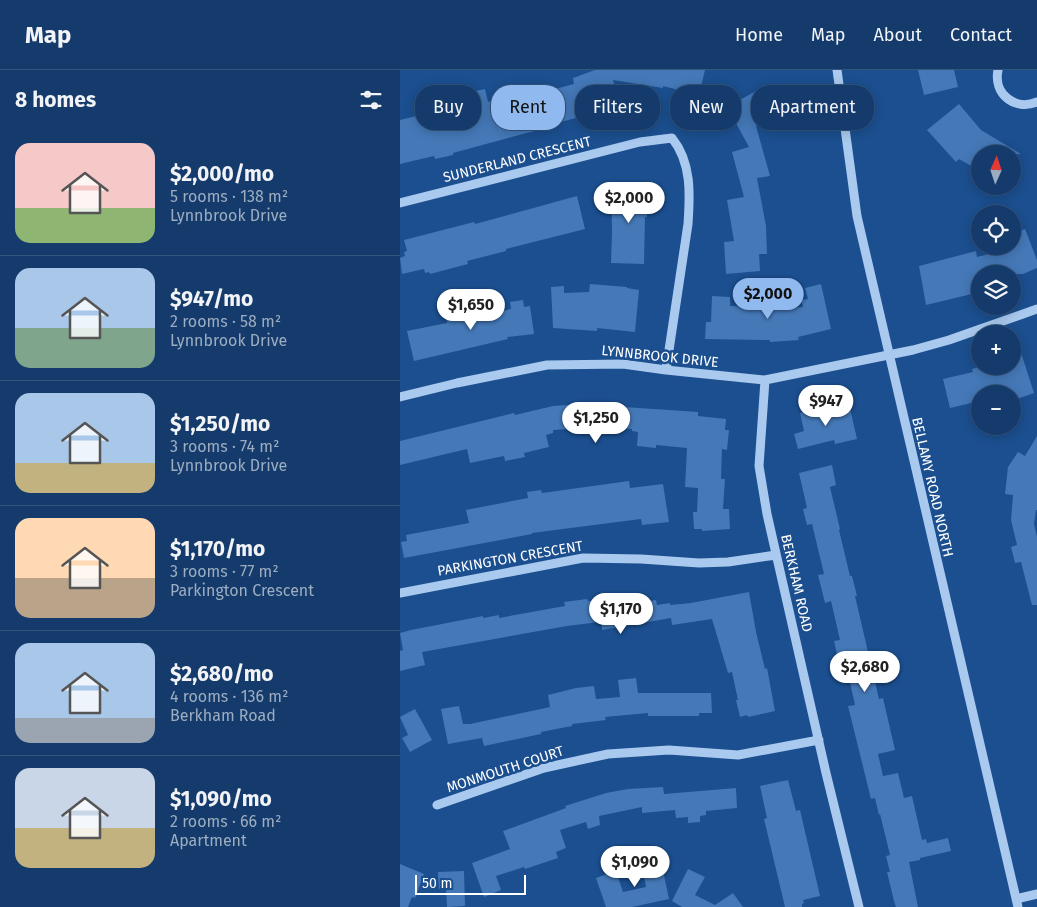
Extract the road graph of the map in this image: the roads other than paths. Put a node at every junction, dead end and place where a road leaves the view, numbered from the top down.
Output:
1 (836, 70) edge
2 (998, 70) edge
3 (1037, 102) edge
4 (400, 203) edge
5 (1037, 309) edge
6 (889, 356) junction
7 (666, 370) junction
8 (765, 380) junction
9 (400, 397) edge
10 (776, 555) junction
11 (400, 593) edge
12 (819, 740) junction
13 (437, 805) dead end
14 (1037, 894) edge
15 (1017, 903) edge
16 (859, 907) edge

1 - 6 street, BELLAMY ROAD NORTH
2 - 3 street
4 - 7 street, SUNDERLAND CRESCENT
5 - 6 street, LYNNBROOK DRIVE
6 - 8 street, LYNNBROOK DRIVE
6 - 15 street, BELLAMY ROAD NORTH
7 - 8 street, LYNNBROOK DRIVE
7 - 9 street, LYNNBROOK DRIVE
8 - 10 street, BERKHAM ROAD
10 - 11 street, PARKINGTON CRESCENT
10 - 12 street, BERKHAM ROAD
12 - 13 street, MONMOUTH COURT
12 - 16 street, BERKHAM ROAD
14 - 15 street

